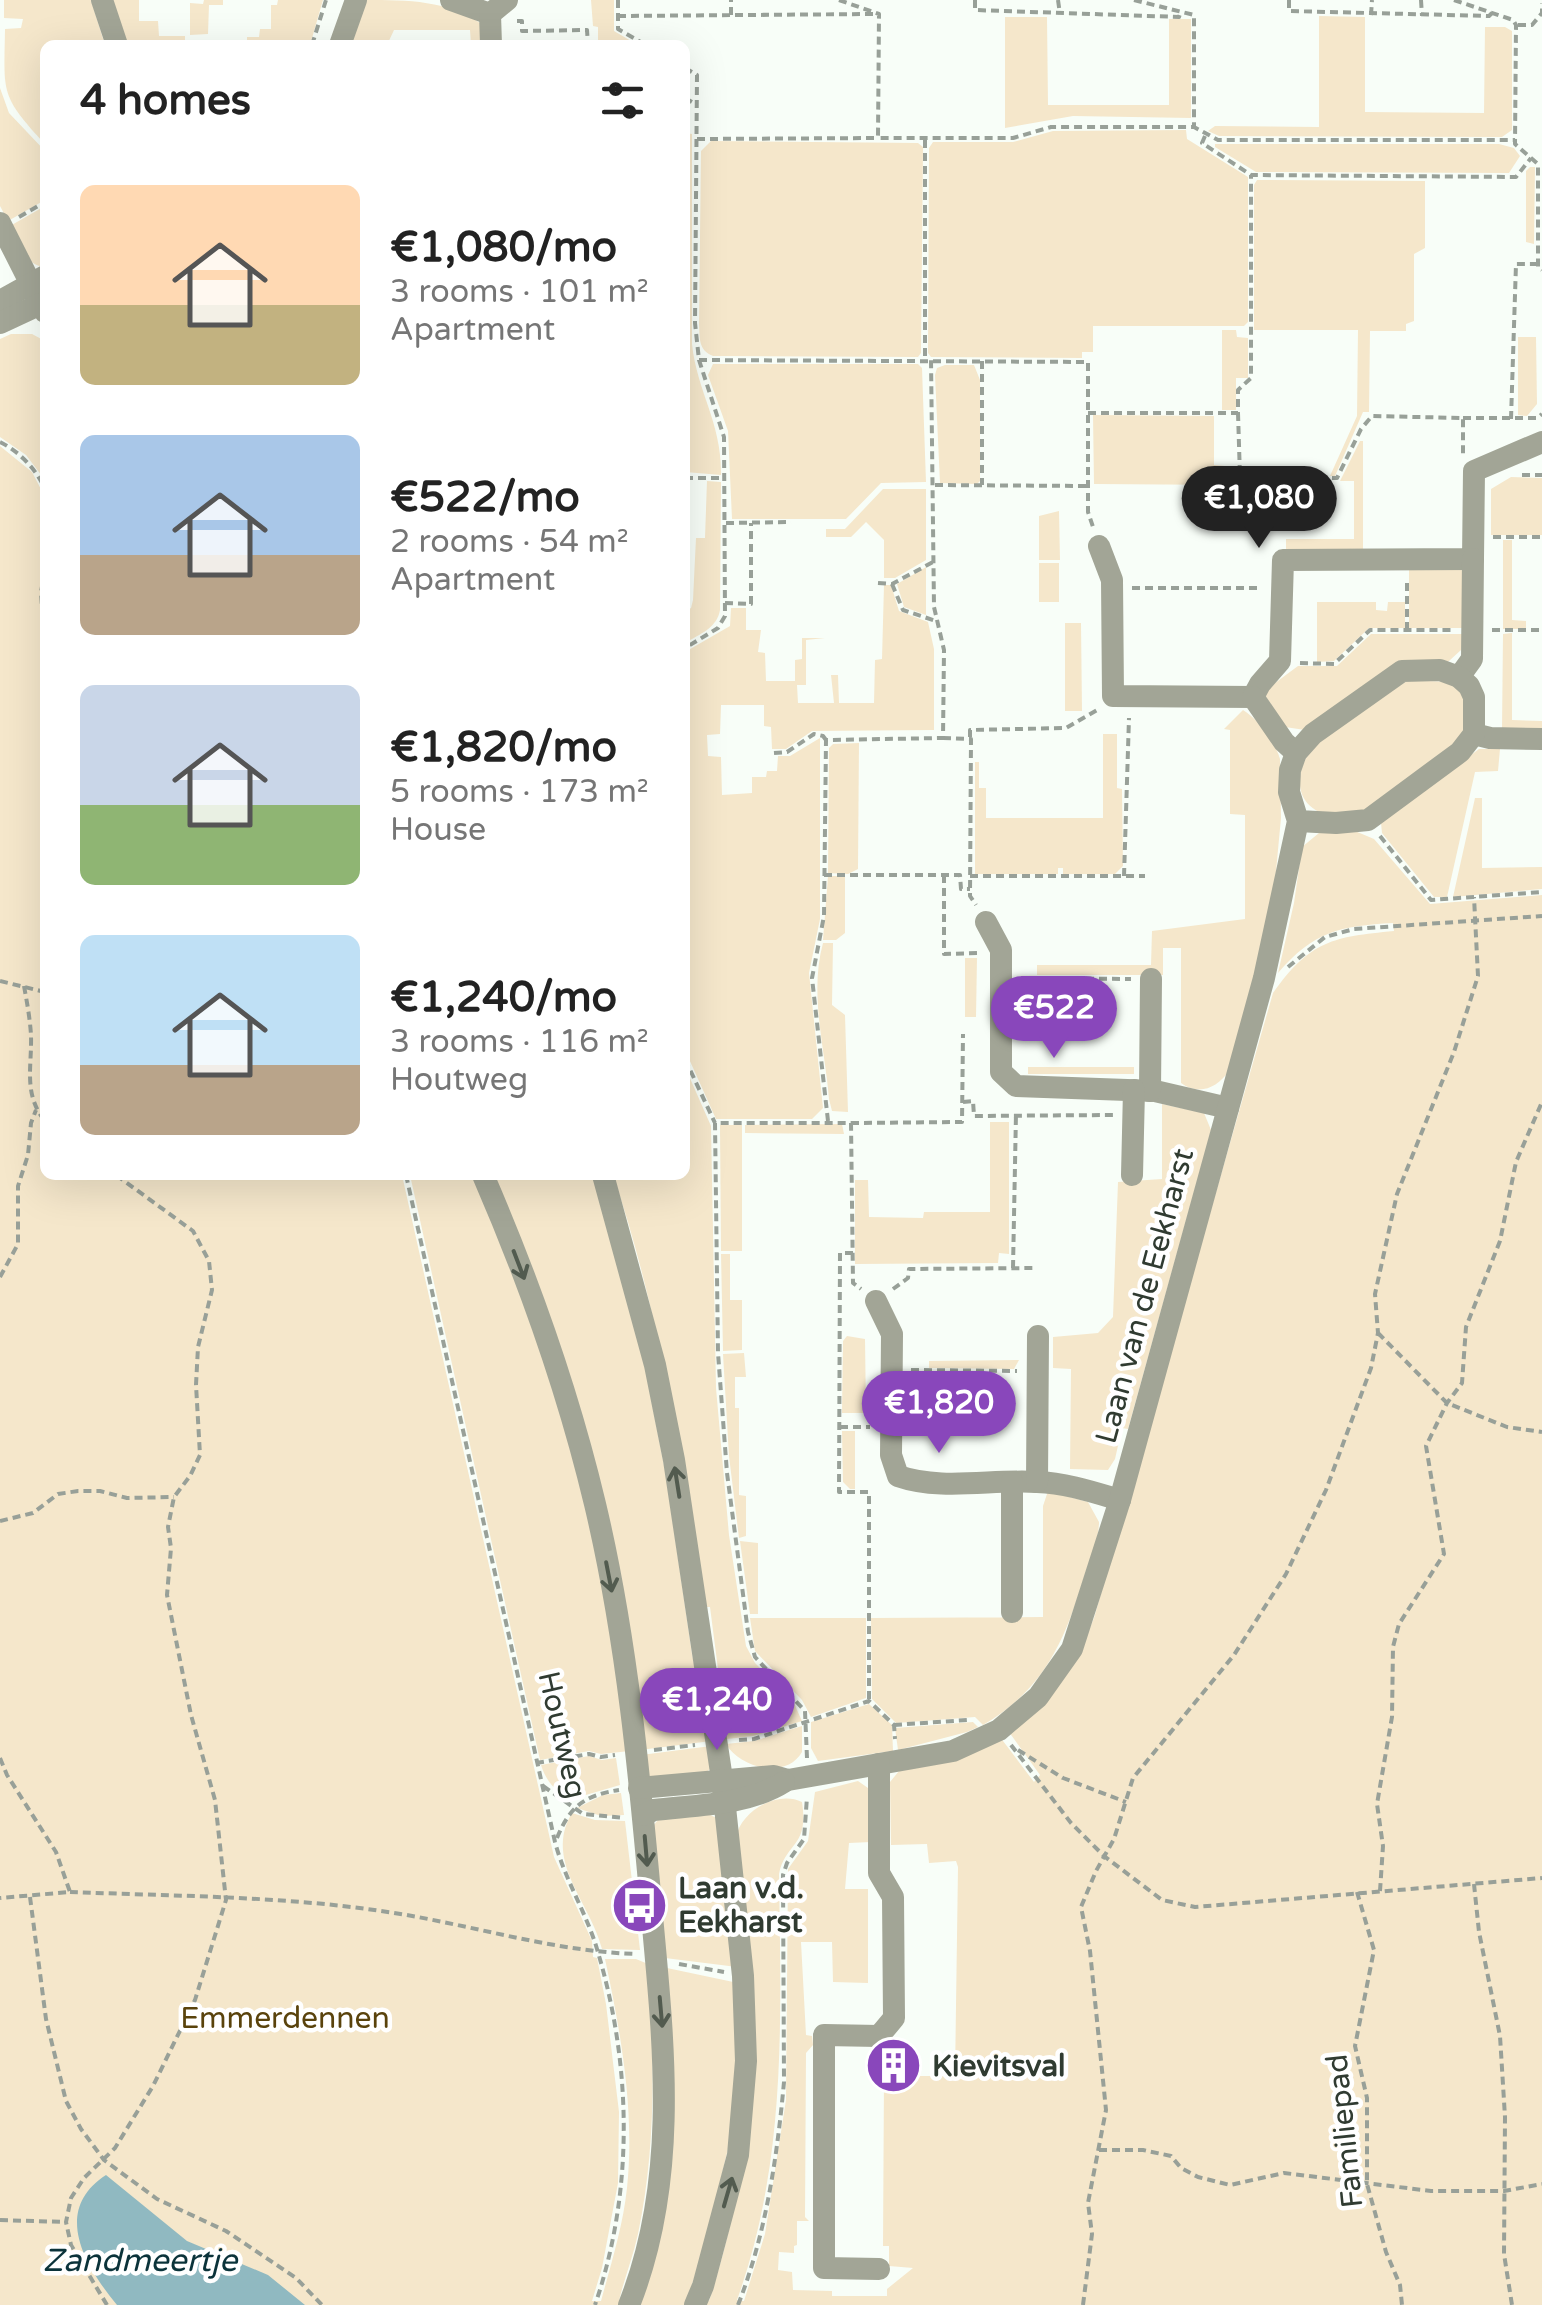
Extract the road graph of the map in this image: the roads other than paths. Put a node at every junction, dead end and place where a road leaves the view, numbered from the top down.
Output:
1 (102, 0) edge
2 (356, 0) edge
3 (451, 0) edge
4 (496, 12) edge
5 (115, 40) edge
6 (342, 40) edge
7 (492, 40) edge
8 (1, 224) edge
9 (40, 294) edge
10 (40, 296) edge
11 (40, 297) edge
12 (0, 301) edge
13 (0, 324) edge
14 (1542, 442) edge
15 (1099, 546) road end
16 (1473, 548) junction
17 (1459, 676) junction
18 (1253, 698) junction
19 (1474, 734) junction
20 (1542, 739) edge
21 (1296, 753) junction
22 (1298, 821) junction
23 (986, 922) road end
24 (1151, 979) road end
25 (1142, 1090) junction
26 (1228, 1108) junction
27 (1132, 1176) dead end
28 (484, 1180) edge
29 (604, 1180) edge
30 (876, 1301) road end
31 (1038, 1336) dead end
32 (1012, 1482) junction
33 (1037, 1482) junction
34 (1120, 1500) junction
35 (1012, 1612) dead end
36 (879, 1764) junction
37 (639, 1788) junction
38 (724, 1791) junction
39 (643, 1815) junction
40 (879, 2269) dead end
41 (629, 2305) edge
42 (694, 2305) edge

1 - 5 street
2 - 6 street
3 - 4 street
4 - 7 street
8 - 9 street
10 - 12 street
11 - 13 street
14 - 16 street
15 - 18 street
16 - 17 street
16 - 18 street
17 - 19 street
17 - 21 street
18 - 21 street
19 - 20 street
19 - 22 street
21 - 22 street, Laan van de Eekharst
22 - 26 street, Laan van de Eekharst
23 - 25 street
24 - 25 street
25 - 26 street
25 - 27 street
26 - 34 street, Laan van de Eekharst
28 -> 37 street
38 -> 29 street
30 - 32 street
31 - 33 street
32 - 33 street
32 - 35 street
33 - 34 street
34 - 36 street, Laan van de Eekharst
36 - 38 street, Laan van de Eekharst
36 - 40 street
37 - 38 street, Laan van de Eekharst
37 - 39 street
38 - 39 street, Laan van de Eekharst
42 -> 38 street
39 -> 41 street

